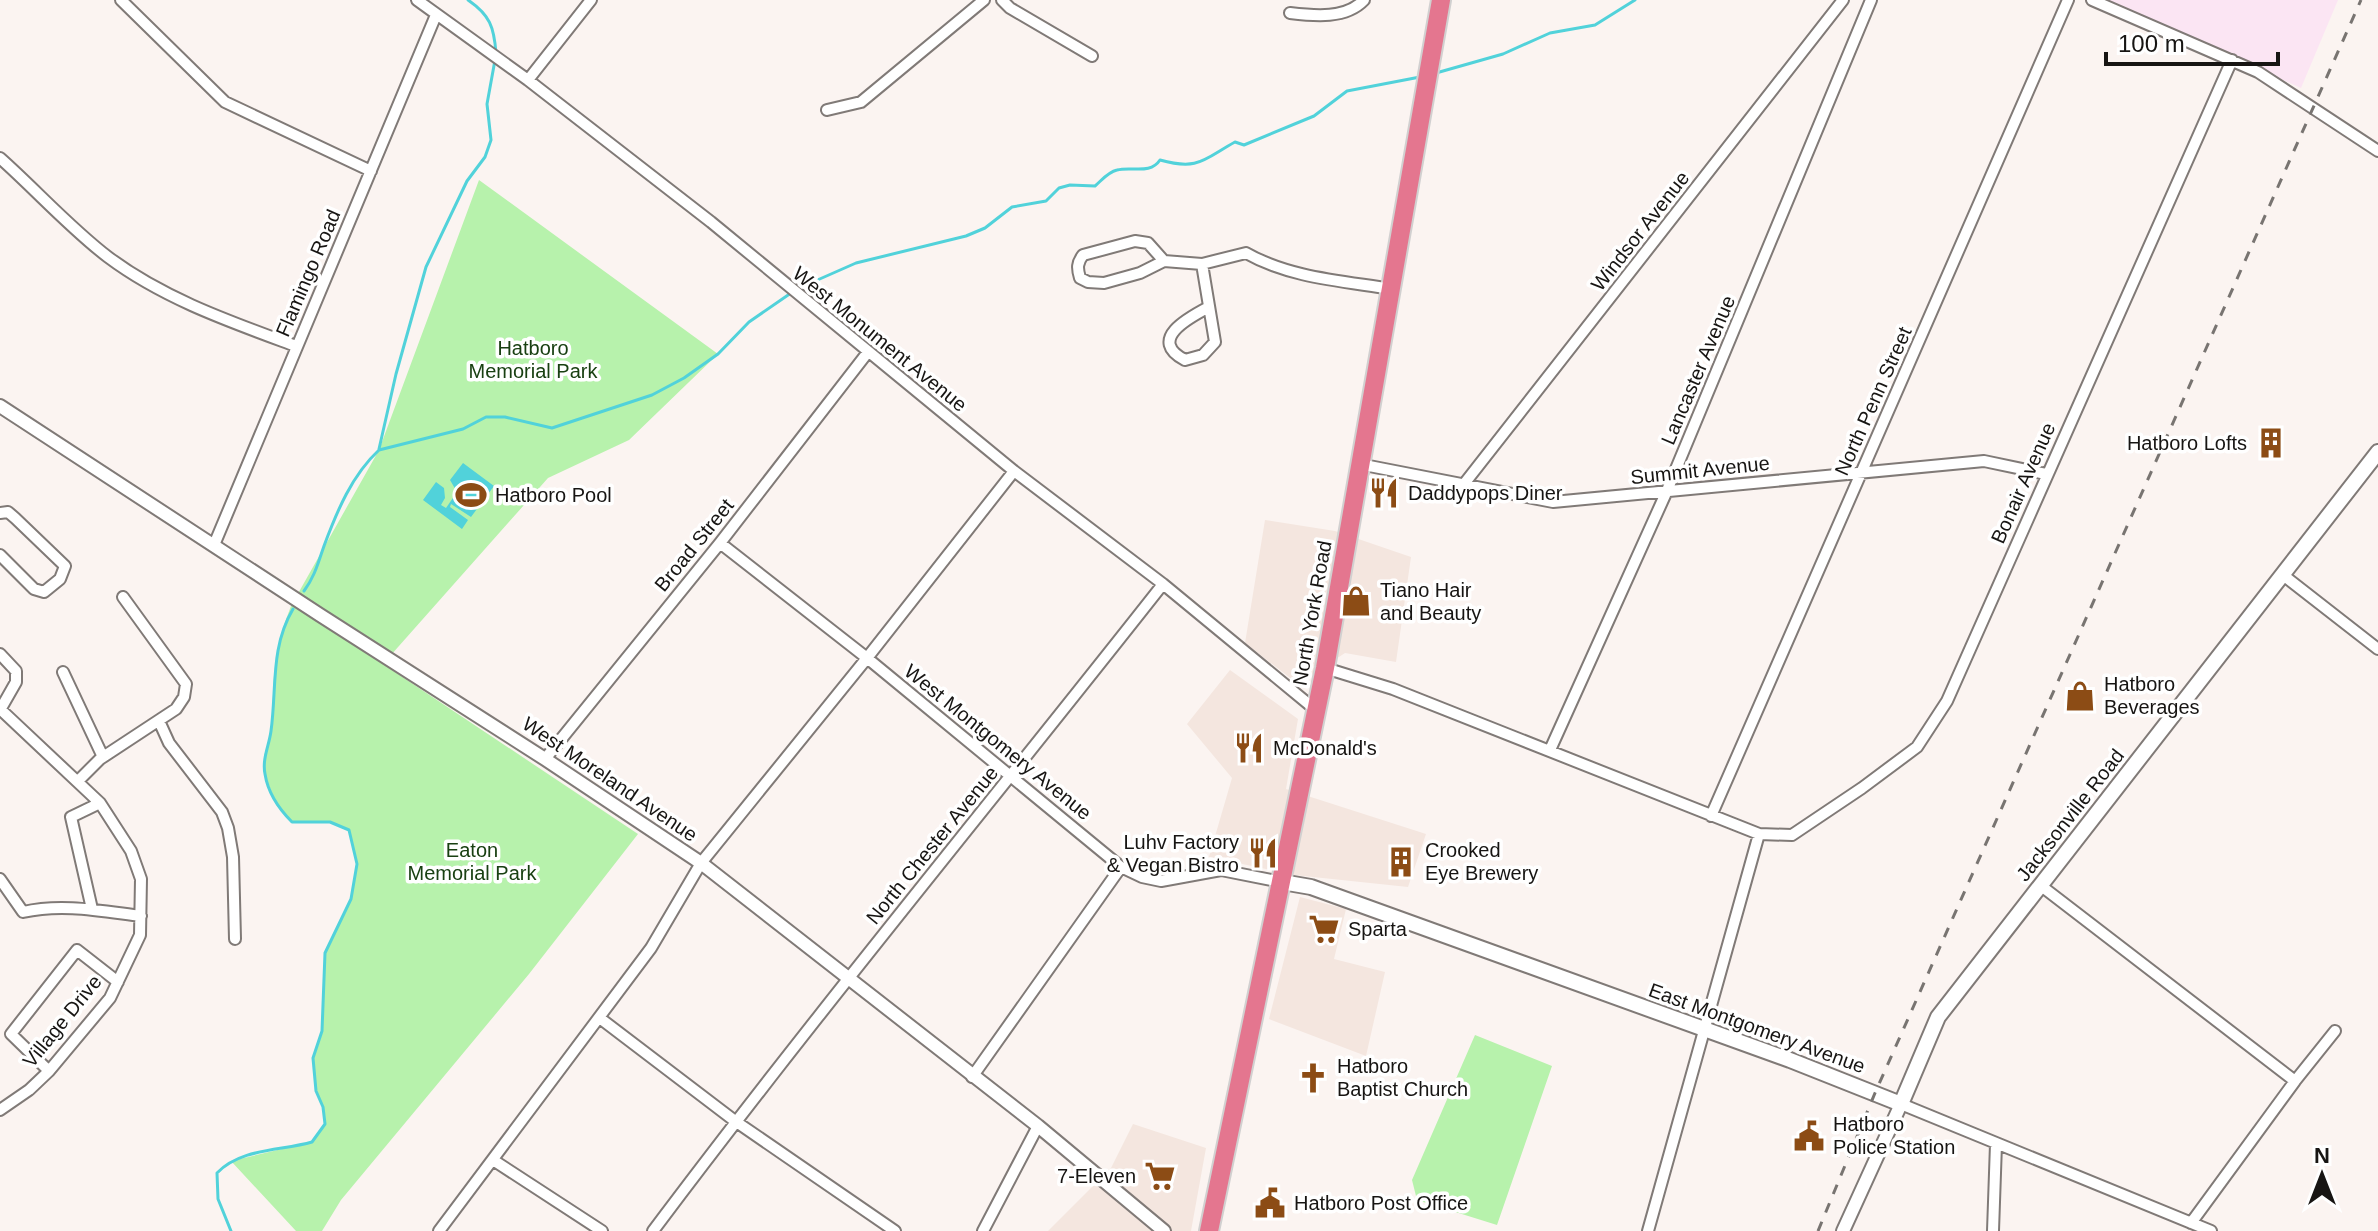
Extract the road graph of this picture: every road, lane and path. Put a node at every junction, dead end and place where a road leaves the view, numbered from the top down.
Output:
1 (121, 0) edge
2 (417, 0) edge
3 (591, 0) edge
4 (984, 0) edge
5 (1002, 0) edge
6 (1364, 0) edge
7 (1441, 0) edge
8 (1843, 0) edge
9 (1871, 0) edge
10 (2068, 0) edge
11 (2092, 0) edge
12 (1290, 13) dead end
13 (436, 15) junction
14 (1092, 56) dead end
15 (2232, 60) junction
16 (528, 80) junction
17 (827, 110) dead end
18 (2378, 151) edge
19 (0, 158) edge
20 (371, 171) junction
21 (1164, 261) junction
22 (1202, 264) junction
23 (1392, 289) junction
24 (1209, 307) junction
25 (296, 346) junction
26 (868, 352) junction
27 (0, 406) edge
28 (2378, 452) edge
29 (1359, 464) junction
30 (1014, 471) junction
31 (1861, 471) junction
32 (2046, 474) junction
33 (1464, 484) junction
34 (1666, 493) junction
35 (0, 513) edge
36 (720, 543) junction
37 (214, 545) junction
38 (0, 555) edge
39 (2283, 575) junction
40 (1163, 584) junction
41 (123, 597) dead end
42 (2378, 649) edge
43 (0, 654) edge
44 (867, 658) junction
45 (1325, 668) junction
46 (63, 672) dead end
47 (0, 710) edge
48 (1317, 711) junction
49 (159, 721) junction
50 (1550, 750) junction
51 (103, 757) junction
52 (545, 759) junction
53 (1012, 776) junction
54 (78, 781) junction
55 (100, 803) junction
56 (1711, 816) junction
57 (1759, 834) junction
58 (701, 863) junction
59 (1121, 867) junction
60 (0, 879) edge
61 (1282, 882) junction
62 (2040, 885) junction
63 (92, 909) junction
64 (141, 916) junction
65 (235, 939) dead end
66 (846, 978) junction
67 (118, 982) junction
68 (601, 1019) junction
69 (1705, 1029) junction
70 (2335, 1031) dead end
71 (49, 1071) junction
72 (972, 1077) junction
73 (2295, 1081) junction
74 (1901, 1104) junction
75 (0, 1110) edge
76 (735, 1121) junction
77 (1038, 1126) junction
78 (1996, 1144) junction
79 (493, 1160) junction
80 (2191, 1223) junction
81 (439, 1231) edge
82 (602, 1231) edge
83 (653, 1231) edge
84 (895, 1231) edge
85 (983, 1231) edge
86 (1164, 1231) edge
87 (1209, 1231) edge
88 (1648, 1231) edge
89 (1843, 1231) edge
90 (1993, 1231) edge
91 (2211, 1231) edge

1 - 20 street
2 - 13 street, West Monument Avenue
3 - 16 street
4 - 17 street
5 - 14 street
6 - 12 street
7 - 23 highway, North York Road
8 - 33 street, Windsor Avenue
9 - 34 street, Lancaster Avenue
10 - 31 street, North Penn Street
11 - 15 street
13 - 16 street, West Monument Avenue
13 - 20 street, Flamingo Road
15 - 18 street
15 - 32 street, Bonair Avenue
16 - 26 street, West Monument Avenue
19 - 25 street
20 - 25 street, Flamingo Road
21 - 21 street
21 - 22 street
22 - 23 street
22 - 24 street
23 - 29 highway, North York Road
24 - 24 street
25 - 37 street, Flamingo Road
26 - 30 street, West Monument Avenue
26 - 36 street, Broad Street
27 - 37 street, West Moreland Avenue
28 - 39 main road, Jacksonville Road
29 - 33 street, Summit Avenue
29 - 45 highway, North York Road
30 - 40 street, West Monument Avenue
30 - 44 street
31 - 32 street, Summit Avenue
31 - 34 street, Summit Avenue
31 - 56 street, North Penn Street
32 - 57 street, Bonair Avenue
33 - 34 street, Summit Avenue
34 - 50 street, Lancaster Avenue
35 - 38 street
36 - 44 street, West Montgomery Avenue
36 - 52 street, Broad Street
37 - 52 street, West Moreland Avenue
39 - 42 street
39 - 62 main road, Jacksonville Road
40 - 48 street, West Monument Avenue
40 - 53 street, North Chester Avenue
41 - 49 street
43 - 47 street
44 - 53 street, West Montgomery Avenue
44 - 58 street
45 - 48 highway, North York Road
45 - 50 street
46 - 51 street
47 - 54 street, Village Drive
48 - 61 highway, North York Road
49 - 51 street
49 - 65 street
50 - 56 street
51 - 54 street
52 - 58 street, West Moreland Avenue
53 - 59 street, West Montgomery Avenue
53 - 66 street, North Chester Avenue
54 - 55 street, Village Drive
55 - 63 street
55 - 64 street, Village Drive
56 - 57 street
57 - 69 street
58 - 66 street, West Moreland Avenue
58 - 68 street
59 - 61 street, West Montgomery Avenue
59 - 72 street
60 - 63 street
61 - 69 main road, East Montgomery Avenue
61 - 87 highway, North York Road
62 - 73 street
62 - 74 main road, Jacksonville Road
63 - 64 street
64 - 67 street, Village Drive
66 - 72 street, West Moreland Avenue
66 - 76 street, North Chester Avenue
67 - 71 street, Village Drive
67 - 71 street
68 - 76 street
68 - 79 street
69 - 74 main road, East Montgomery Avenue
69 - 88 street
70 - 73 street
71 - 75 street, Village Drive
72 - 77 street, West Moreland Avenue
73 - 80 street
74 - 78 street, East Montgomery Avenue
74 - 89 street, Jacksonville Road
76 - 83 street, North Chester Avenue
76 - 84 street
77 - 85 street
77 - 86 street, West Moreland Avenue
78 - 80 street, East Montgomery Avenue
78 - 90 street
79 - 81 street
79 - 82 street
80 - 91 street, East Montgomery Avenue

